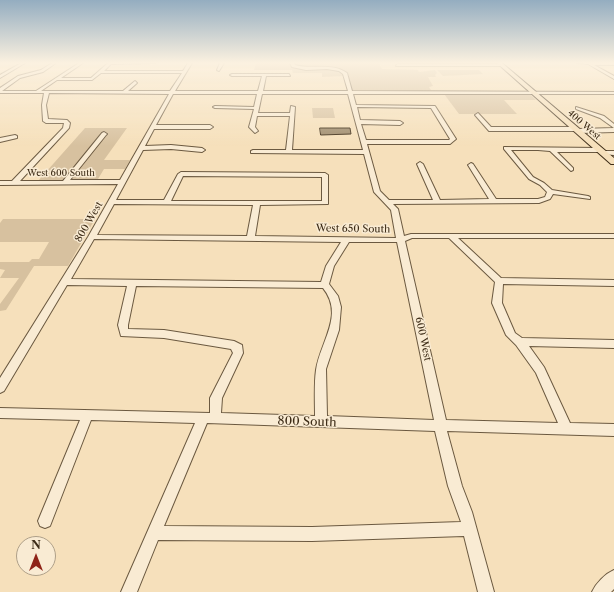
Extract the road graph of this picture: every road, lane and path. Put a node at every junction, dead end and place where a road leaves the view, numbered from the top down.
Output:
1 (0, 91) edge
2 (125, 91) joint
3 (172, 91) junction
4 (37, 92) joint
5 (47, 92) junction
6 (259, 92) junction
7 (350, 92) junction
8 (532, 92) junction
9 (614, 93) edge
10 (355, 106) junction
11 (293, 107) dead end
12 (215, 108) dead end
13 (256, 108) junction
14 (578, 108) dead end
15 (255, 114) junction
16 (293, 114) junction
17 (478, 115) dead end
18 (359, 122) junction
19 (400, 123) dead end
20 (524, 123) dead end
21 (614, 126) edge
22 (153, 127) junction
23 (210, 127) dead end
24 (530, 129) junction
25 (577, 130) junction
26 (614, 130) edge
27 (255, 131) dead end
28 (104, 134) dead end
29 (16, 137) dead end
30 (0, 140) edge
31 (364, 142) junction
32 (141, 148) junction
33 (202, 150) dead end
34 (552, 150) junction
35 (601, 151) junction
36 (253, 152) dead end
37 (289, 152) junction
38 (367, 152) junction
39 (614, 153) edge
40 (614, 162) edge
41 (420, 164) dead end
42 (471, 165) dead end
43 (570, 169) dead end
44 (14, 182) junction
45 (65, 182) junction
46 (123, 182) junction
47 (0, 183) edge
48 (550, 192) junction
49 (588, 198) dead end
50 (494, 201) junction
51 (112, 202) junction
52 (167, 202) junction
53 (387, 202) junction
54 (438, 202) junction
55 (257, 203) junction
56 (451, 236) junction
57 (614, 236) edge
58 (92, 237) junction
59 (251, 238) junction
60 (347, 239) junction
61 (401, 240) junction
62 (499, 281) junction
63 (64, 282) junction
64 (614, 283) edge
65 (132, 284) junction
66 (325, 285) junction
67 (520, 342) junction
68 (614, 344) edge
69 (0, 388) edge
70 (0, 413) edge
71 (88, 414) junction
72 (209, 418) junction
73 (321, 422) junction
74 (442, 426) junction
75 (567, 429) junction
76 (614, 430) edge
77 (45, 521) dead end
78 (469, 529) junction
79 (155, 533) junction
80 (614, 578) edge
81 (129, 592) edge
82 (486, 592) edge
83 (600, 592) edge

1 - 4 street
2 - 3 street
2 - 5 street
3 - 6 street
3 - 22 street, 800 West
4 - 5 street
5 - 44 street
6 - 7 street
6 - 13 street
7 - 8 street
7 - 10 street, 600 West
8 - 9 street
8 - 25 main road, 400 West
10 - 18 street, 600 West
10 - 31 street
11 - 16 street
12 - 13 street
13 - 15 street
14 - 21 street
15 - 16 street
15 - 27 street
16 - 37 street
17 - 24 street
18 - 19 street
18 - 31 street, 600 West
20 - 24 street
22 - 23 street
22 - 32 street, 800 West
24 - 25 street
25 - 26 street
25 - 35 main road, 400 West
28 - 45 street
29 - 30 street
31 - 38 street, 600 West
32 - 33 street
32 - 46 street, 800 West
34 - 35 street
34 - 43 street
34 - 48 street
35 - 39 street
35 - 40 main road, 400 West
36 - 37 street
37 - 38 street
38 - 53 street, 600 West
41 - 54 street
42 - 50 street
44 - 45 street, West 600 South
44 - 47 street, West 600 South
45 - 46 street, West 600 South
46 - 51 street, 800 West
48 - 49 street
48 - 50 street
50 - 54 street
51 - 52 street
51 - 58 street, 800 West
52 - 55 street
52 - 55 street
53 - 54 street
53 - 61 street, 600 West
55 - 59 street
56 - 57 street, West 650 South
56 - 61 street, West 650 South
56 - 62 street
58 - 59 street, West 650 South
58 - 63 street, 800 West
59 - 60 street, West 650 South
60 - 61 street, West 650 South
60 - 66 street
61 - 74 street, 600 West
62 - 64 street
62 - 67 street
63 - 65 street
63 - 69 street, 800 West
65 - 66 street
65 - 72 street
66 - 73 street
67 - 68 street
67 - 75 street
70 - 71 street, 800 South
71 - 72 street, 800 South
71 - 77 street
72 - 73 street, 800 South
72 - 79 street
73 - 74 street, 800 South
74 - 75 street, 800 South
74 - 78 street, 600 West
75 - 76 street, 800 South
78 - 79 street
78 - 82 street, 600 West
79 - 81 street
80 - 83 street

